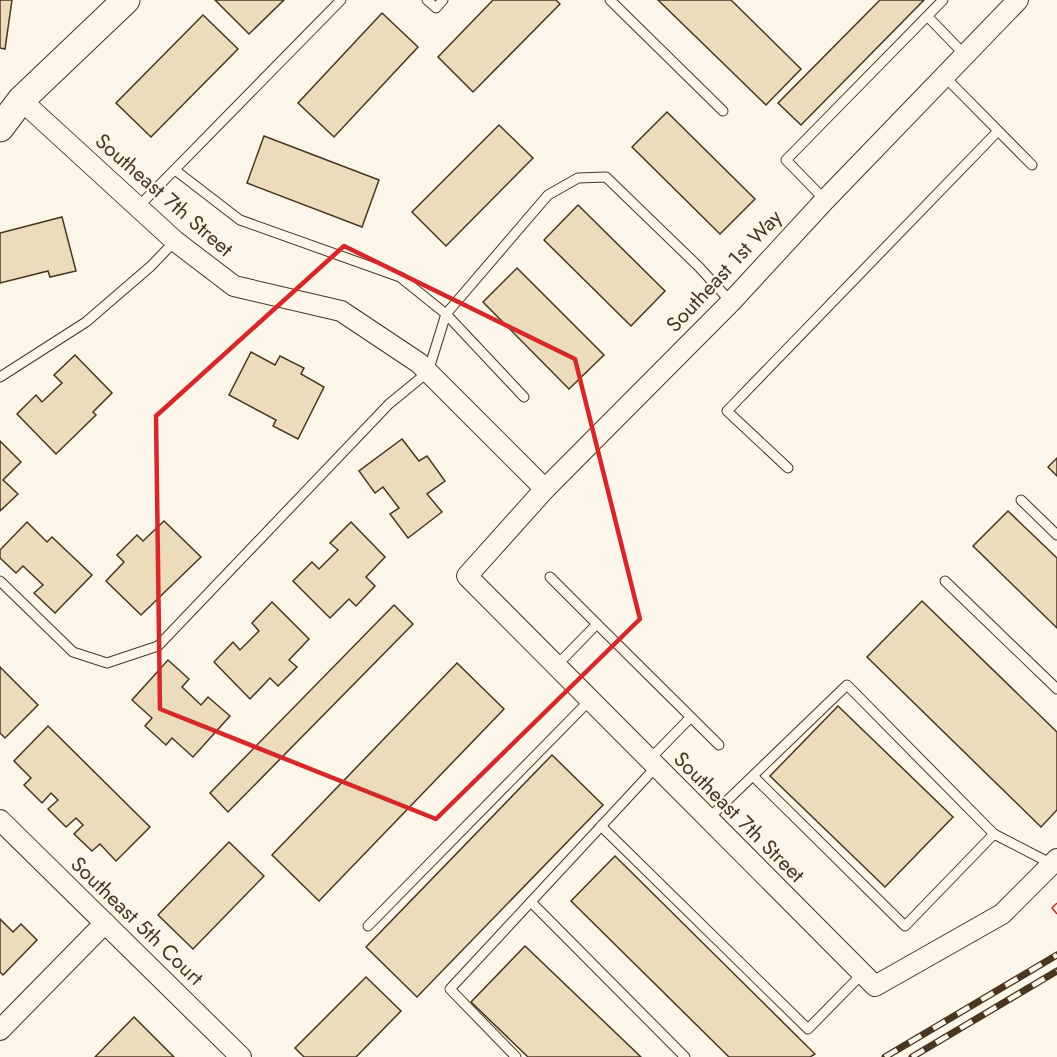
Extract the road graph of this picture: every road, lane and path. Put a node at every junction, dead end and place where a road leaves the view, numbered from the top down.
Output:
1 (126, 0) edge
2 (341, 0) edge
3 (428, 0) edge
4 (443, 0) edge
5 (610, 0) edge
6 (943, 0) edge
7 (1018, 0) edge
8 (928, 17) junction
9 (965, 55) junction
10 (944, 76) junction
11 (21, 100) junction
12 (723, 111) dead end
13 (0, 128) edge
14 (998, 130) junction
15 (1032, 165) dead end
16 (174, 170) junction
17 (825, 200) junction
18 (138, 207) junction
19 (175, 241) junction
20 (731, 302) junction
21 (446, 314) junction
22 (428, 372) junction
23 (0, 377) edge
24 (525, 397) dead end
25 (788, 468) dead end
26 (544, 489) junction
27 (1021, 500) dead end
28 (1057, 535) edge
29 (467, 576) joint
30 (550, 577) dead end
31 (945, 580) dead end
32 (0, 581) edge
33 (597, 624) junction
34 (556, 666) junction
35 (1057, 689) edge
36 (590, 700) junction
37 (690, 718) junction
38 (719, 745) dead end
39 (652, 763) junction
40 (753, 776) junction
41 (708, 819) junction
42 (0, 820) edge
43 (601, 826) junction
44 (994, 834) junction
45 (1054, 862) edge
46 (531, 902) junction
47 (105, 923) junction
48 (368, 926) dead end
49 (862, 974) junction
50 (0, 1030) edge
51 (241, 1057) edge
52 (516, 1057) edge
53 (685, 1057) edge

1 - 11 street
2 - 16 lane
3 - 4 lane
5 - 12 lane
6 - 8 lane
7 - 9 street, Southeast 1st Way
8 - 9 lane
8 - 17 lane
9 - 10 street, Southeast 1st Way
10 - 14 lane
10 - 17 street, Southeast 1st Way
11 - 13 street
11 - 18 street, Southeast 7th Street
14 - 15 lane
14 - 25 lane
16 - 18 lane
16 - 21 lane
17 - 20 street, Southeast 1st Way
18 - 19 street, Southeast 7th Street
19 - 22 street, Southeast 7th Street
19 - 23 lane
20 - 21 lane
20 - 26 street, Southeast 1st Way
21 - 22 lane
21 - 24 lane
22 - 26 street, Southeast 7th Street
22 - 32 lane
26 - 29 street, Southeast 1st Way
27 - 28 lane
29 - 34 street, Southeast 7th Street
30 - 33 lane
31 - 35 lane
33 - 34 lane
33 - 37 lane
34 - 36 street, Southeast 7th Street
36 - 39 street, Southeast 7th Street
36 - 48 lane
37 - 38 lane
37 - 39 lane
39 - 41 street, Southeast 7th Street
39 - 43 lane
40 - 41 lane
40 - 44 lane
40 - 44 lane
41 - 49 street, Southeast 7th Street
42 - 47 street, Southeast 5th Court
43 - 46 lane
43 - 49 lane
44 - 45 lane
45 - 49 street
46 - 52 lane
46 - 53 lane
47 - 50 street
47 - 51 street, Southeast 5th Court

